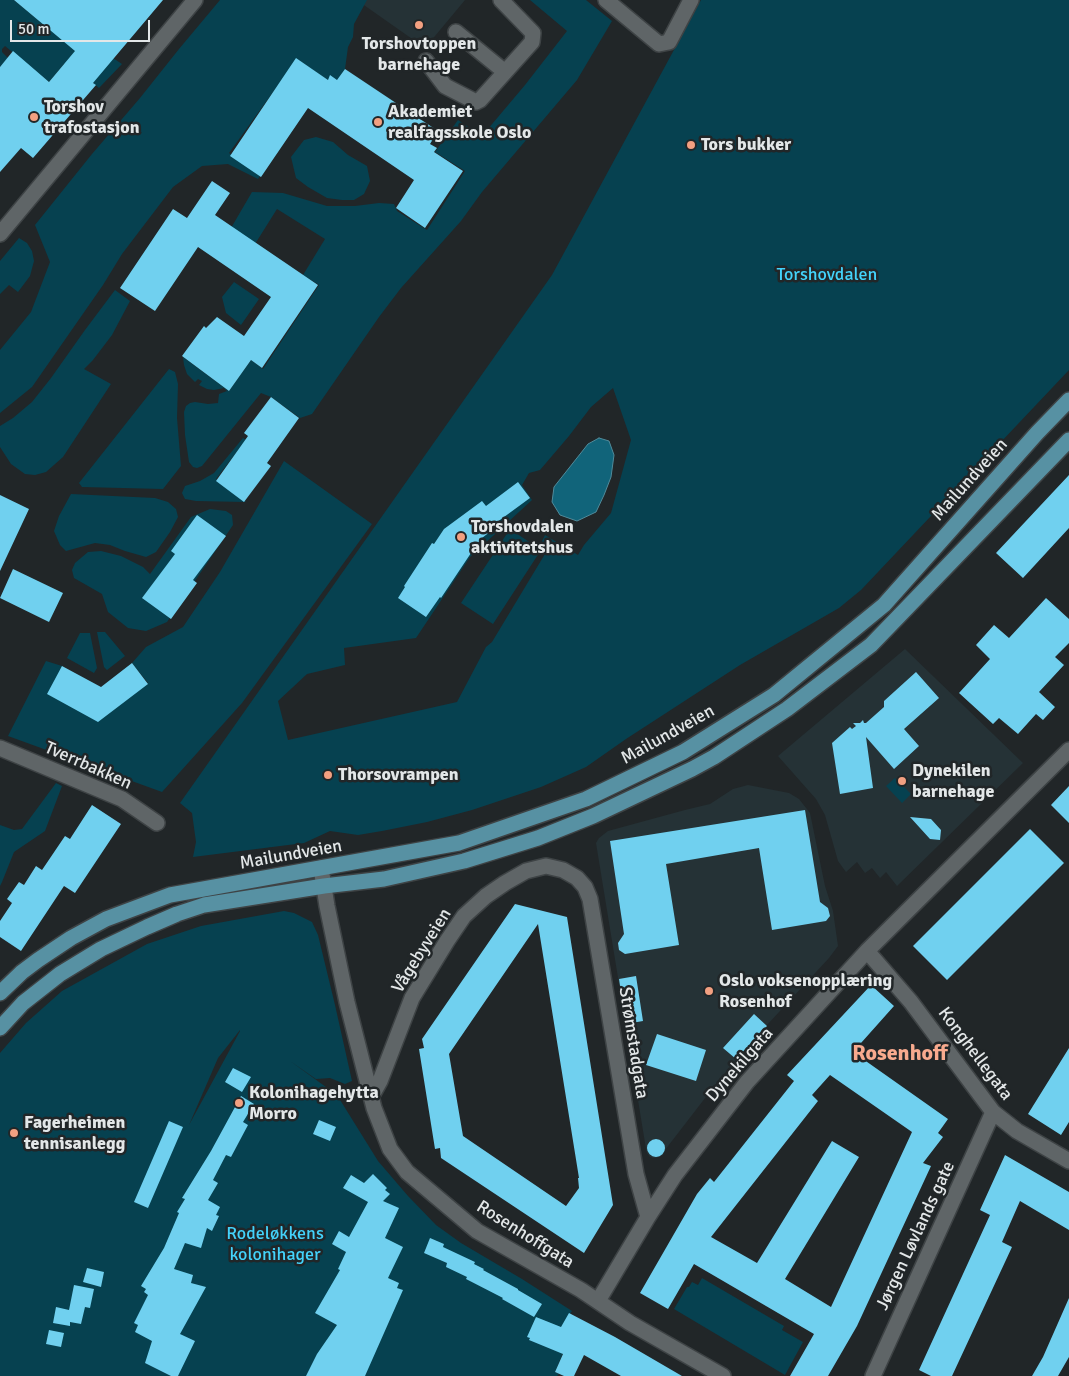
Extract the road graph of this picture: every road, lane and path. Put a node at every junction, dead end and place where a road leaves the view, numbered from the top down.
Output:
1 (195, 0) edge
2 (501, 0) edge
3 (606, 0) edge
4 (691, 0) edge
5 (456, 32) dead end
6 (426, 61) dead end
7 (505, 72) junction
8 (0, 234) edge
9 (1069, 400) edge
10 (1069, 440) edge
11 (0, 748) edge
12 (1069, 750) edge
13 (157, 823) dead end
14 (321, 868) junction
15 (577, 878) joint
16 (324, 886) junction
17 (867, 951) junction
18 (0, 994) edge
19 (0, 1028) edge
20 (371, 1097) junction
21 (993, 1112) junction
22 (1069, 1161) edge
23 (648, 1217) junction
24 (598, 1301) junction
25 (723, 1376) edge
26 (872, 1376) edge

1 - 8 street
2 - 7 street
3 - 4 street
5 - 7 street
6 - 7 street
9 - 14 main road, Mailundveien
10 - 16 main road, Mailundveien
11 - 13 street, Tverrbakken
12 - 17 street, Dynekilgata
14 - 16 street, Rosenhoffgata
14 - 18 main road, Mailundveien
15 - 20 street, Vågebyveien
15 - 23 street, Strømstadgata
16 - 19 main road, Mailundveien
16 - 20 street, Rosenhoffgata
17 - 21 street, Konghellegata
17 - 23 street, Dynekilgata
20 - 24 street, Rosenhoffgata
21 - 22 street, Konghellegata
21 - 26 street, Jørgen Løvlands gate
23 - 24 street, Dynekilgata
24 - 25 street, Rosenhoffgata

